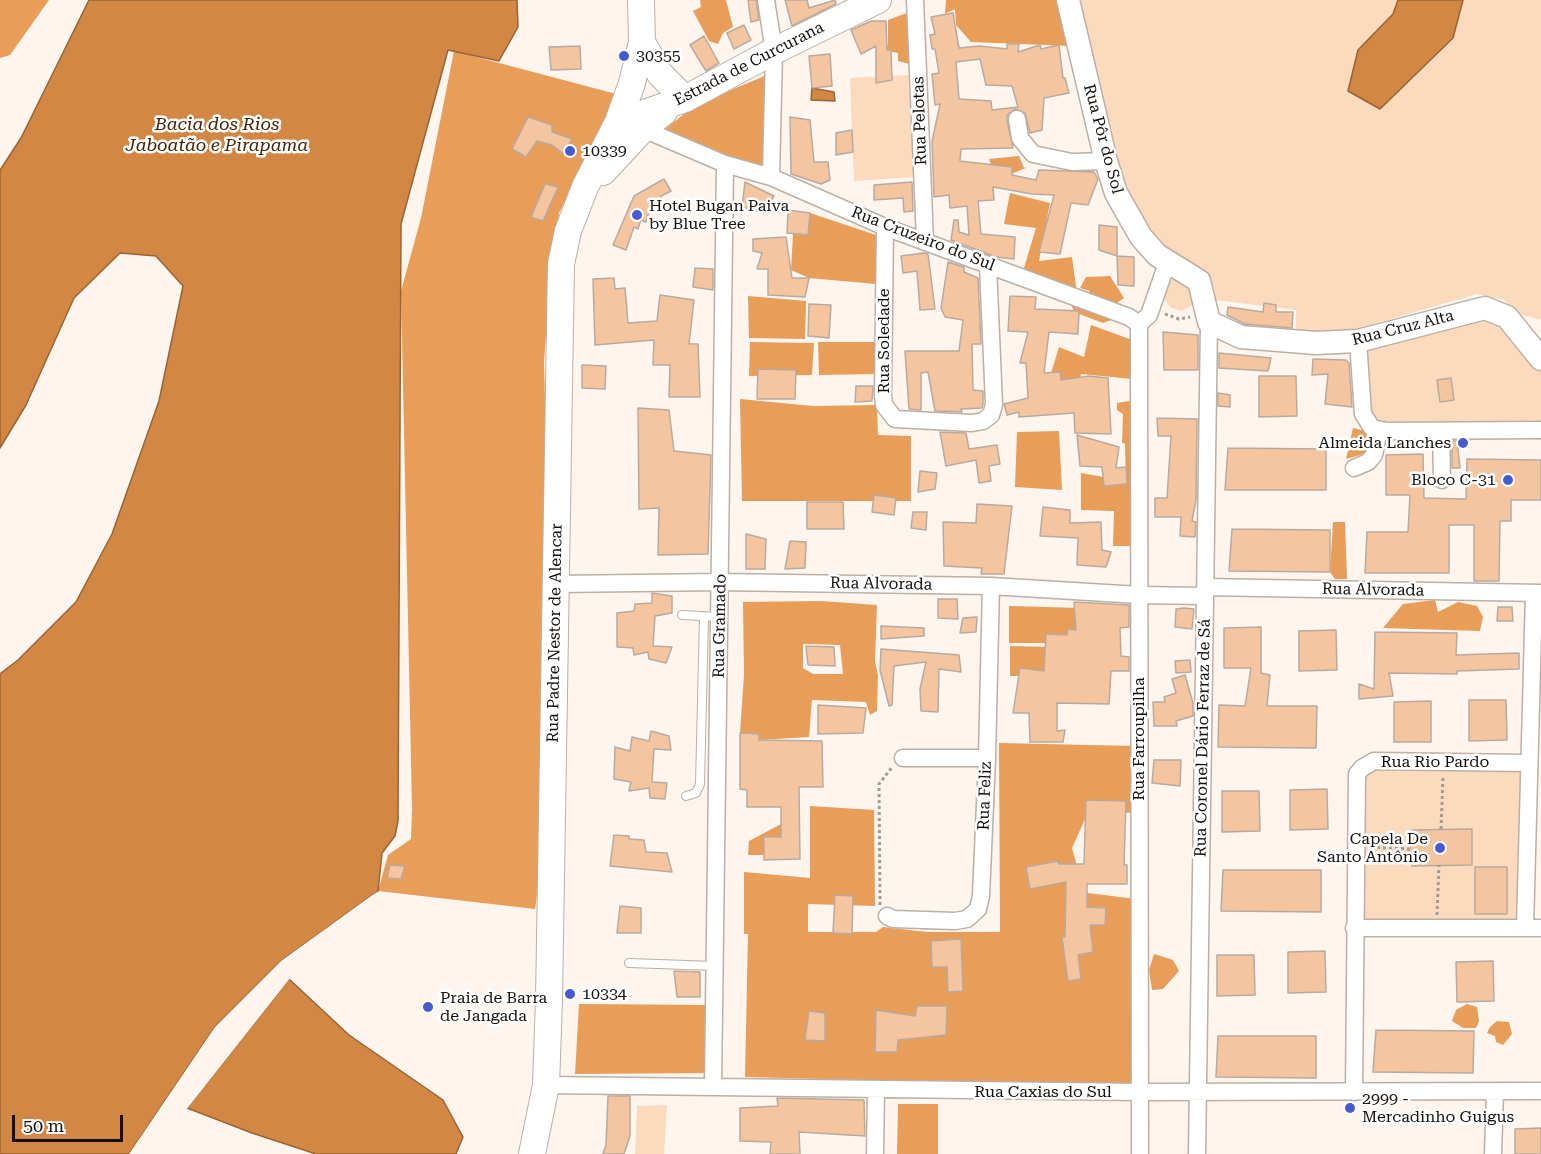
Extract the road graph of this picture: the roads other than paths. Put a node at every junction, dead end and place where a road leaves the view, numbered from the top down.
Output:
1 (641, 0) edge
2 (766, 0) edge
3 (878, 0) edge
4 (915, 0) edge
5 (1068, 0) edge
6 (642, 42) junction
7 (774, 51) junction
8 (685, 99) junction
9 (1017, 119) dead end
10 (618, 122) junction
11 (643, 129) junction
12 (1106, 161) junction
13 (725, 164) junction
14 (771, 177) junction
15 (580, 201) junction
16 (885, 226) junction
17 (925, 242) junction
18 (1167, 263) junction
19 (988, 265) junction
20 (1208, 316) junction
21 (1139, 324) junction
22 (1358, 341) junction
23 (1541, 359) edge
24 (1379, 430) junction
25 (1541, 430) edge
26 (1441, 431) junction
27 (1354, 468) dead end
28 (1442, 480) dead end
29 (720, 582) junction
30 (556, 584) junction
31 (991, 586) junction
32 (1205, 592) junction
33 (1537, 593) edge
34 (1139, 595) junction
35 (682, 615) dead end
36 (712, 617) junction
37 (903, 758) road end
38 (987, 758) junction
39 (1528, 763) junction
40 (686, 796) dead end
41 (886, 916) road end
42 (1354, 928) junction
43 (1533, 928) edge
44 (629, 963) dead end
45 (715, 966) junction
46 (546, 1085) junction
47 (713, 1087) junction
48 (876, 1090) junction
49 (1541, 1091) edge
50 (1140, 1092) junction
51 (1198, 1092) junction
52 (1354, 1092) junction
53 (1496, 1092) junction
54 (532, 1154) edge
55 (875, 1154) edge
56 (1140, 1154) edge
57 (1197, 1154) edge
58 (1493, 1154) edge

1 - 6 main road
2 - 7 street
3 - 7 main road, Estrada de Curcurana
4 - 17 street, Rua Pelotas
5 - 12 main road, Rua Pôr do Sol
6 - 8 main road
6 - 10 main road, Rua Padre Nestor de Alencar
7 - 8 main road, Estrada de Curcurana
7 - 14 street
8 - 10 main road, Estrada de Curcurana
8 - 11 main road
9 - 12 street
10 - 15 main road, Rua Padre Nestor de Alencar
11 - 13 street, Rua Cruzeiro do Sul
11 - 15 main road
12 - 18 main road, Rua Pôr do Sol
13 - 14 street, Rua Cruzeiro do Sul
13 - 29 street, Rua Gramado
14 - 16 street, Rua Cruzeiro do Sul
15 - 30 main road, Rua Padre Nestor de Alencar
16 - 17 street, Rua Cruzeiro do Sul
16 - 19 street, Rua Soledade
17 - 19 street, Rua Cruzeiro do Sul
18 - 20 main road, Rua Pôr do Sol
18 - 21 street
19 - 21 street, Rua Cruzeiro do Sul
20 - 22 main road, Rua Cruz Alta
20 - 32 street, Rua Coronel Dário Ferraz de Sá
21 - 34 street, Rua Farroupilha
22 - 23 main road, Rua Cruz Alta
22 - 24 street
24 - 26 street
24 - 27 street
25 - 26 street
26 - 28 street
29 - 30 street, Rua Alvorada
29 - 31 street, Rua Alvorada
29 - 36 street, Rua Gramado
30 - 46 main road, Rua Padre Nestor de Alencar
31 - 34 street, Rua Alvorada
31 - 38 street, Rua Feliz
32 - 33 street, Rua Alvorada
32 - 34 street, Rua Alvorada
32 - 51 street, Rua Coronel Dário Ferraz de Sá
33 - 39 street
34 - 50 street, Rua Farroupilha
35 - 36 lane
36 - 40 lane
36 - 45 street, Rua Gramado
37 - 38 street
38 - 41 street, Rua Feliz
39 - 42 street, Rua Rio Pardo
39 - 43 street
42 - 43 street
42 - 52 street, Rua Rio Pardo
44 - 45 lane
45 - 47 street, Rua Gramado
46 - 47 street, Rua Caxias do Sul
46 - 54 main road, Rua Padre Nestor de Alencar
47 - 48 street, Rua Caxias do Sul
48 - 50 street, Rua Caxias do Sul
48 - 55 street
49 - 53 street, Rua Caxias do Sul
50 - 51 street, Rua Caxias do Sul
50 - 56 street, Rua Farroupilha
51 - 52 street, Rua Caxias do Sul
51 - 57 street, Rua Coronel Dário Ferraz de Sá
52 - 53 street, Rua Caxias do Sul
53 - 58 street

